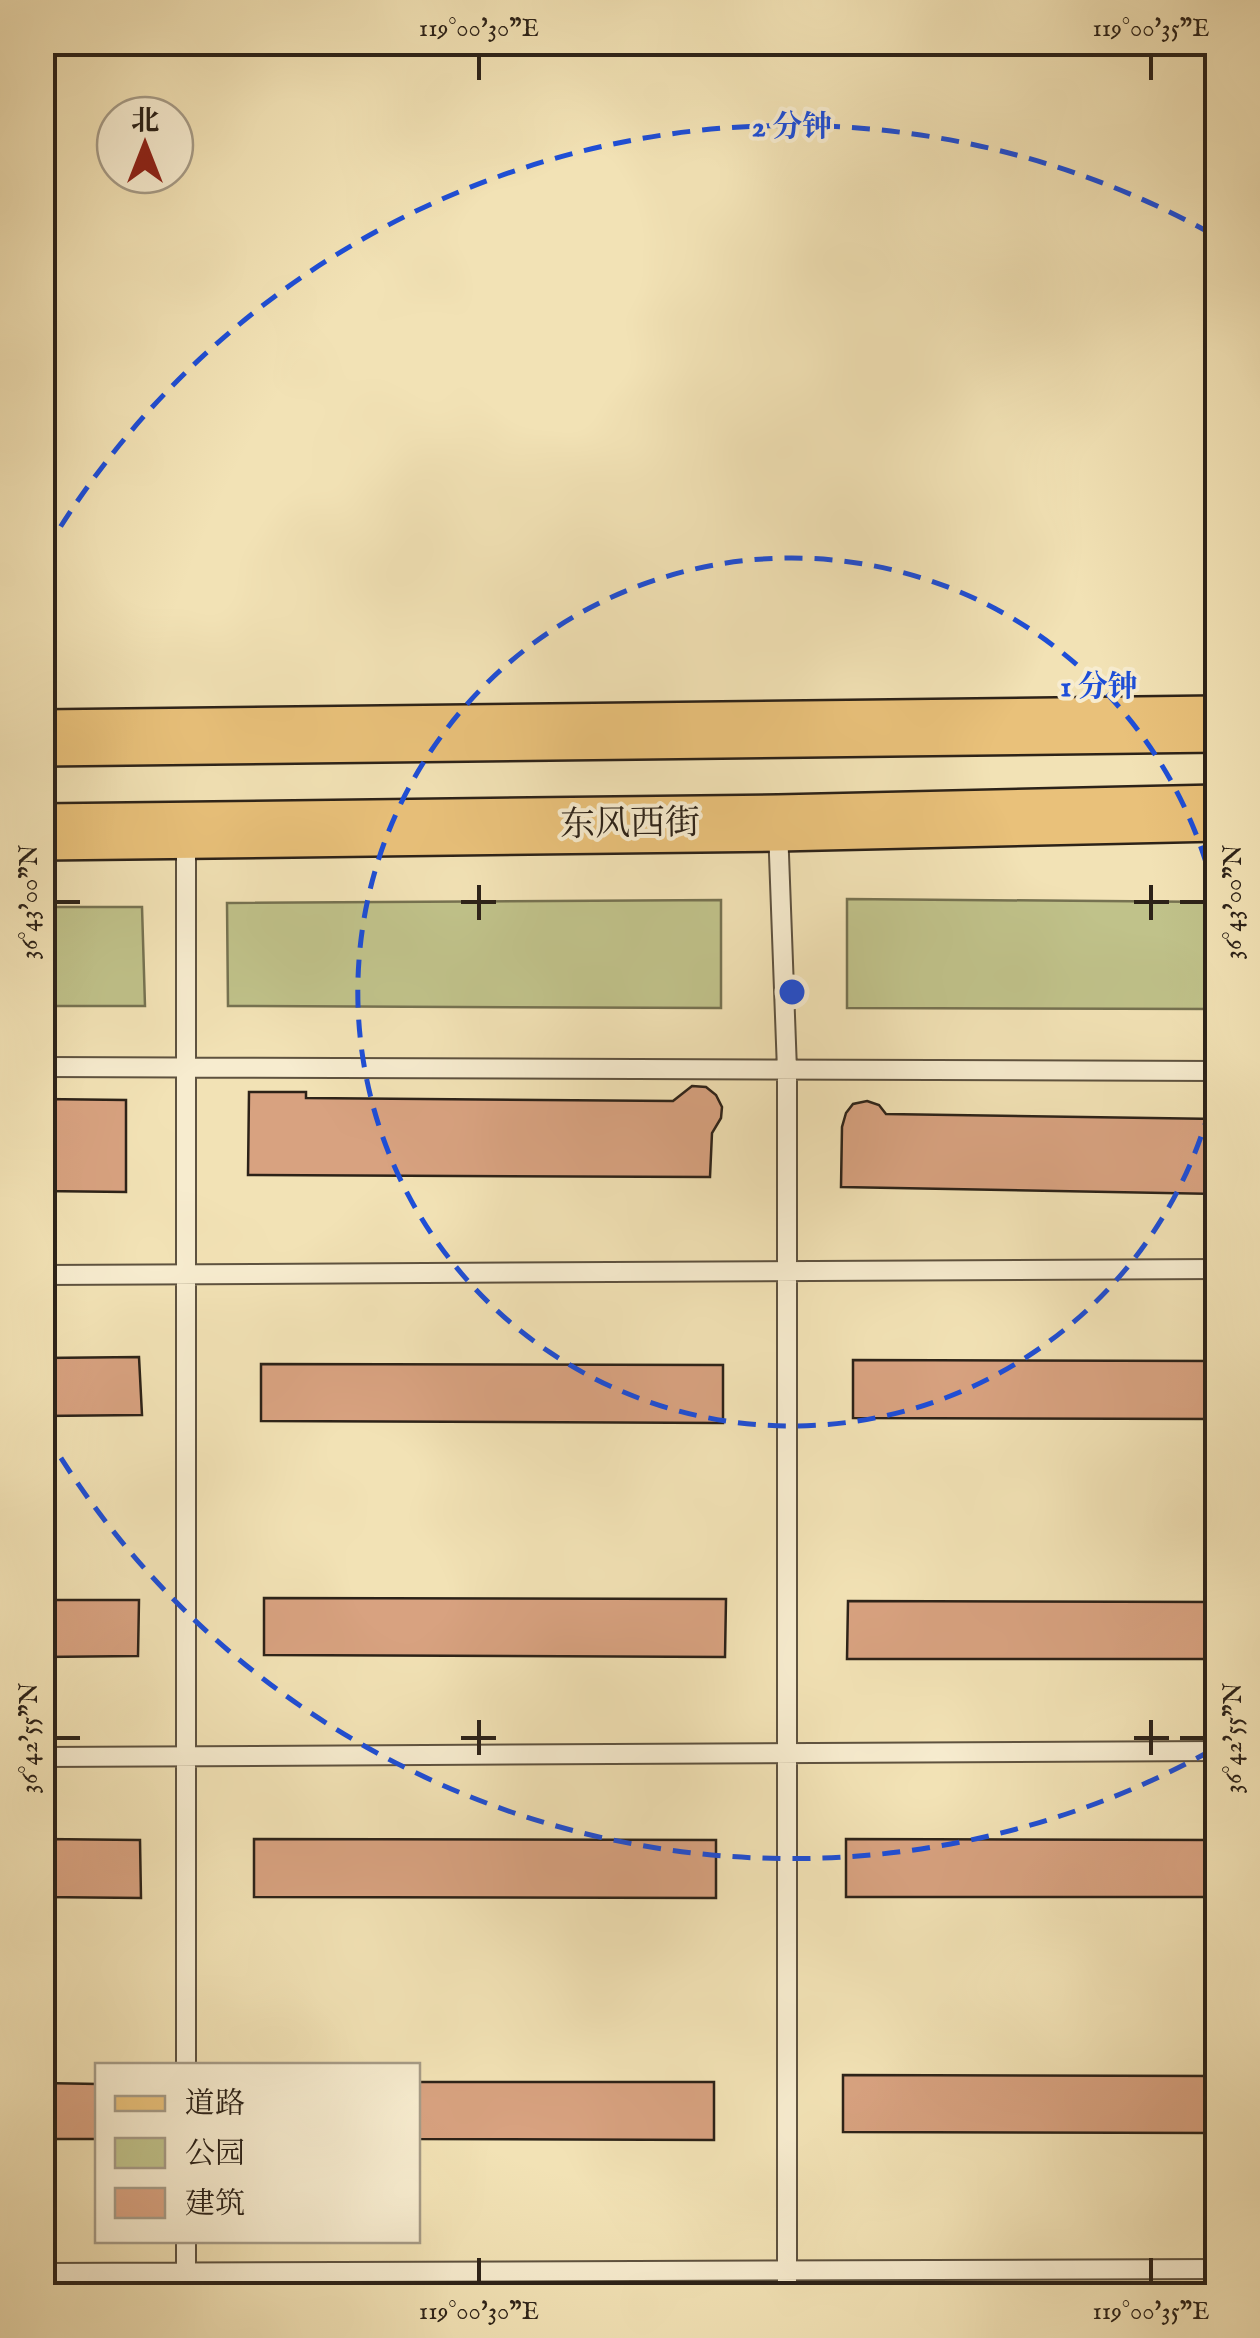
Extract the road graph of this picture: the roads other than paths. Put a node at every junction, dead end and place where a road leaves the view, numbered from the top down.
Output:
1 (1218, 724) edge
2 (42, 738) edge
3 (1218, 814) edge
4 (778, 823) junction
5 (186, 831) junction
6 (42, 832) edge
7 (42, 1067) edge
8 (186, 1068) junction
9 (787, 1070) junction
10 (1218, 1072) edge
11 (1218, 1269) edge
12 (787, 1272) junction
13 (186, 1274) junction
14 (42, 1275) edge
15 (1218, 1752) edge
16 (787, 1753) junction
17 (186, 1756) junction
18 (42, 1757) edge
19 (186, 2063) edge
20 (186, 2243) edge
21 (1218, 2269) edge
22 (787, 2271) junction
23 (42, 2273) edge
24 (186, 2273) junction
25 (186, 2296) edge
26 (787, 2296) edge

1 - 2 main road
3 - 4 main road, 东风西街
4 - 5 main road, 东风西街
4 - 9 lane
5 - 6 main road, 东风西街
5 - 8 lane
7 - 8 lane
8 - 9 lane
8 - 13 lane
9 - 10 lane
9 - 12 lane
11 - 12 lane
12 - 13 lane
12 - 16 lane
13 - 14 lane
13 - 17 lane
15 - 16 lane
16 - 17 lane
16 - 22 lane
17 - 18 lane
17 - 19 lane
20 - 24 lane
21 - 22 lane
22 - 24 lane
22 - 26 lane
23 - 24 lane
24 - 25 lane

